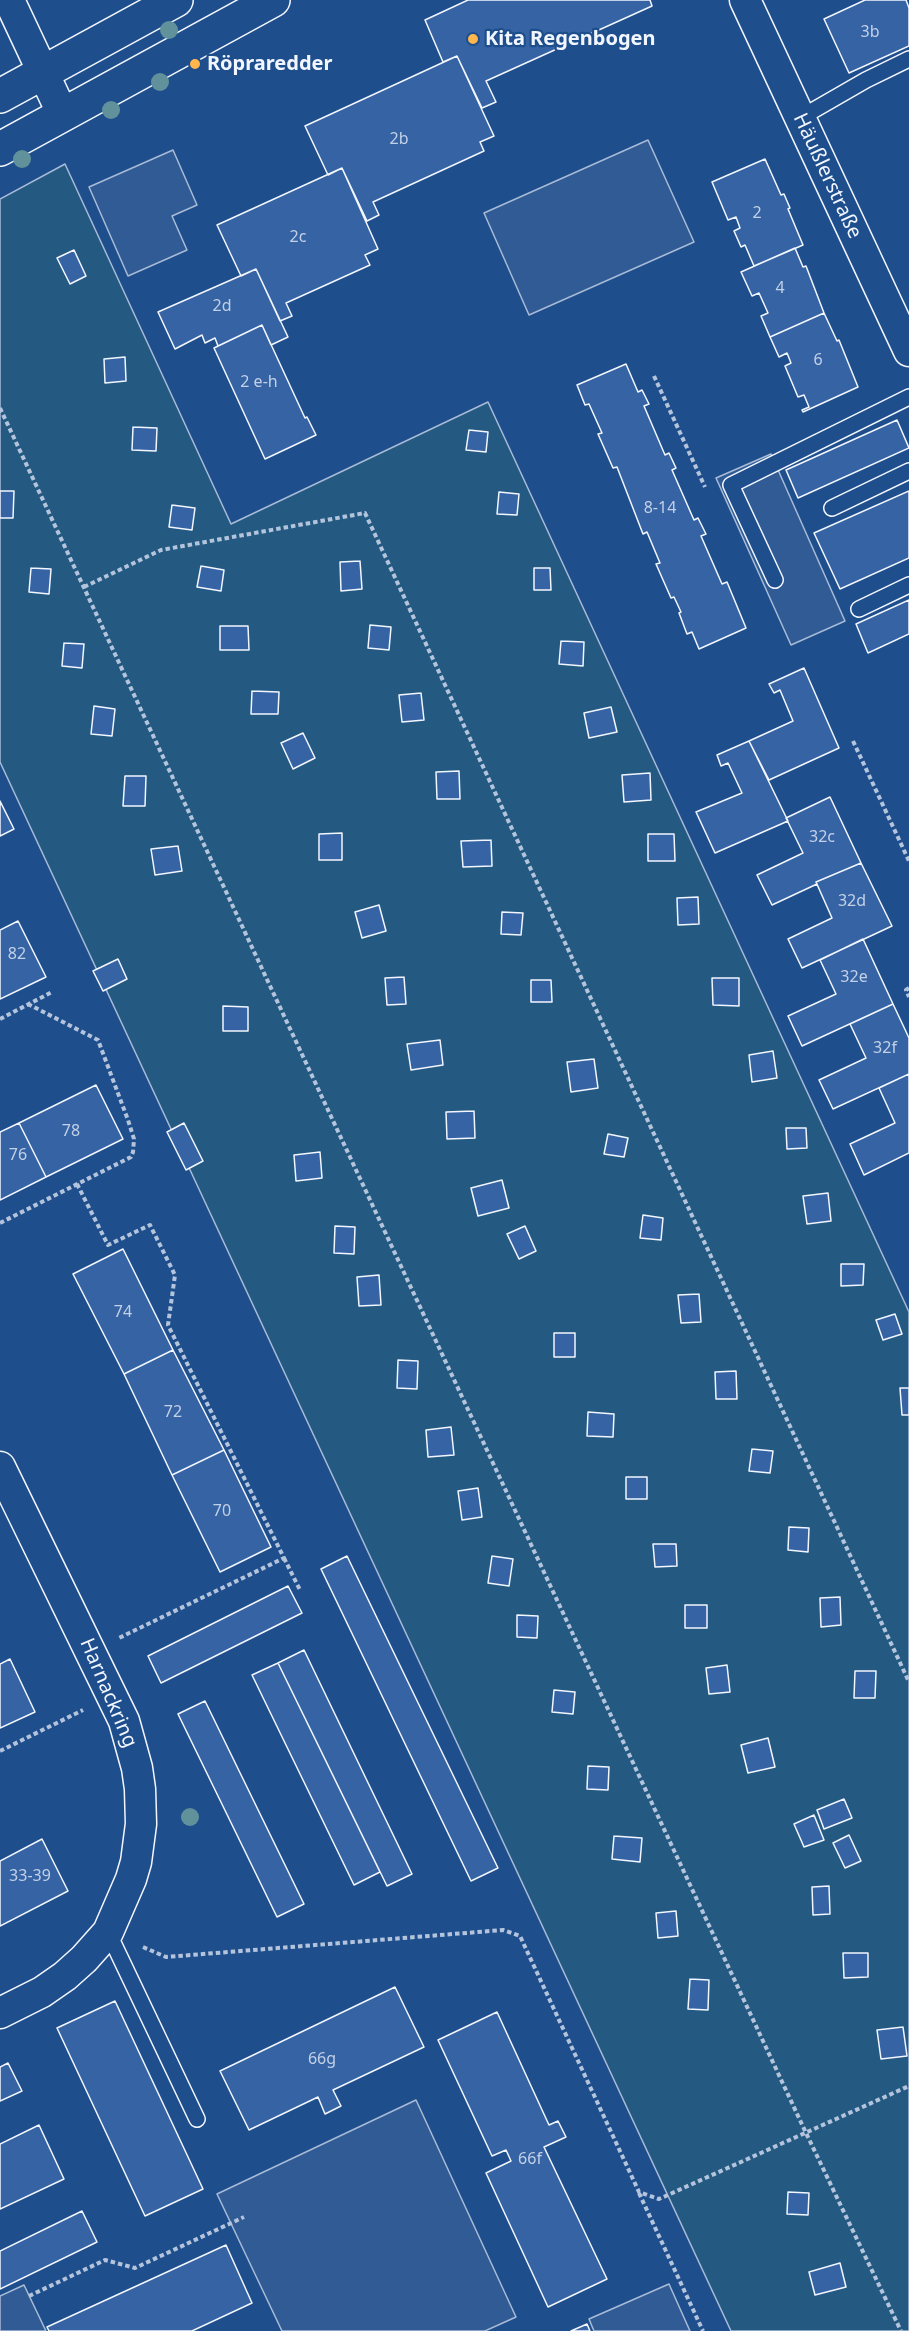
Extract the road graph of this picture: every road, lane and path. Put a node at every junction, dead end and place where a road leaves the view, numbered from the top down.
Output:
1 (9, 0) edge
2 (176, 0) edge
3 (273, 0) edge
4 (745, 0) edge
5 (909, 59) edge
6 (43, 73) junction
7 (0, 96) edge
8 (63, 115) junction
9 (800, 118) junction
10 (0, 149) edge
11 (909, 351) edge
12 (654, 376) dead end
13 (909, 397) edge
14 (0, 408) edge
15 (909, 471) edge
16 (708, 494) dead end
17 (832, 508) dead end
18 (775, 580) dead end
19 (909, 585) edge
20 (84, 587) junction
21 (859, 609) dead end
22 (854, 741) dead end
23 (909, 861) edge
24 (909, 988) edge
25 (52, 992) dead end
26 (909, 997) edge
27 (28, 1004) junction
28 (0, 1019) edge
29 (77, 1184) junction
30 (0, 1223) edge
31 (0, 1467) edge
32 (284, 1558) junction
33 (300, 1590) dead end
34 (92, 1652) junction
35 (909, 1682) edge
36 (113, 1695) junction
37 (0, 1751) edge
38 (108, 1932) junction
39 (0, 2013) edge
40 (909, 2086) edge
41 (197, 2119) dead end
42 (806, 2133) junction
43 (639, 2192) junction
44 (244, 2217) dead end
45 (30, 2296) dead end
46 (703, 2331) edge
47 (901, 2331) edge

1 - 6 street
2 - 6 street
3 - 8 street
4 - 9 street, Häußlerstraße
5 - 9 lane
6 - 7 street
6 - 8 street
8 - 10 street
9 - 11 street, Häußlerstraße
12 - 16 path
13 - 18 lane
14 - 20 path
15 - 17 lane
19 - 21 lane
20 - 35 path
20 - 42 path
22 - 23 path
24 - 26 path
25 - 27 path
27 - 28 path
27 - 29 path
29 - 30 path
29 - 32 path
31 - 34 street, Harnackring
32 - 33 path
32 - 34 path
34 - 36 street, Harnackring
36 - 37 path
36 - 38 street, Harnackring
38 - 39 street, Harnackring
38 - 41 lane
38 - 43 path
40 - 42 path
42 - 43 path
42 - 47 path
43 - 46 path
44 - 45 path

